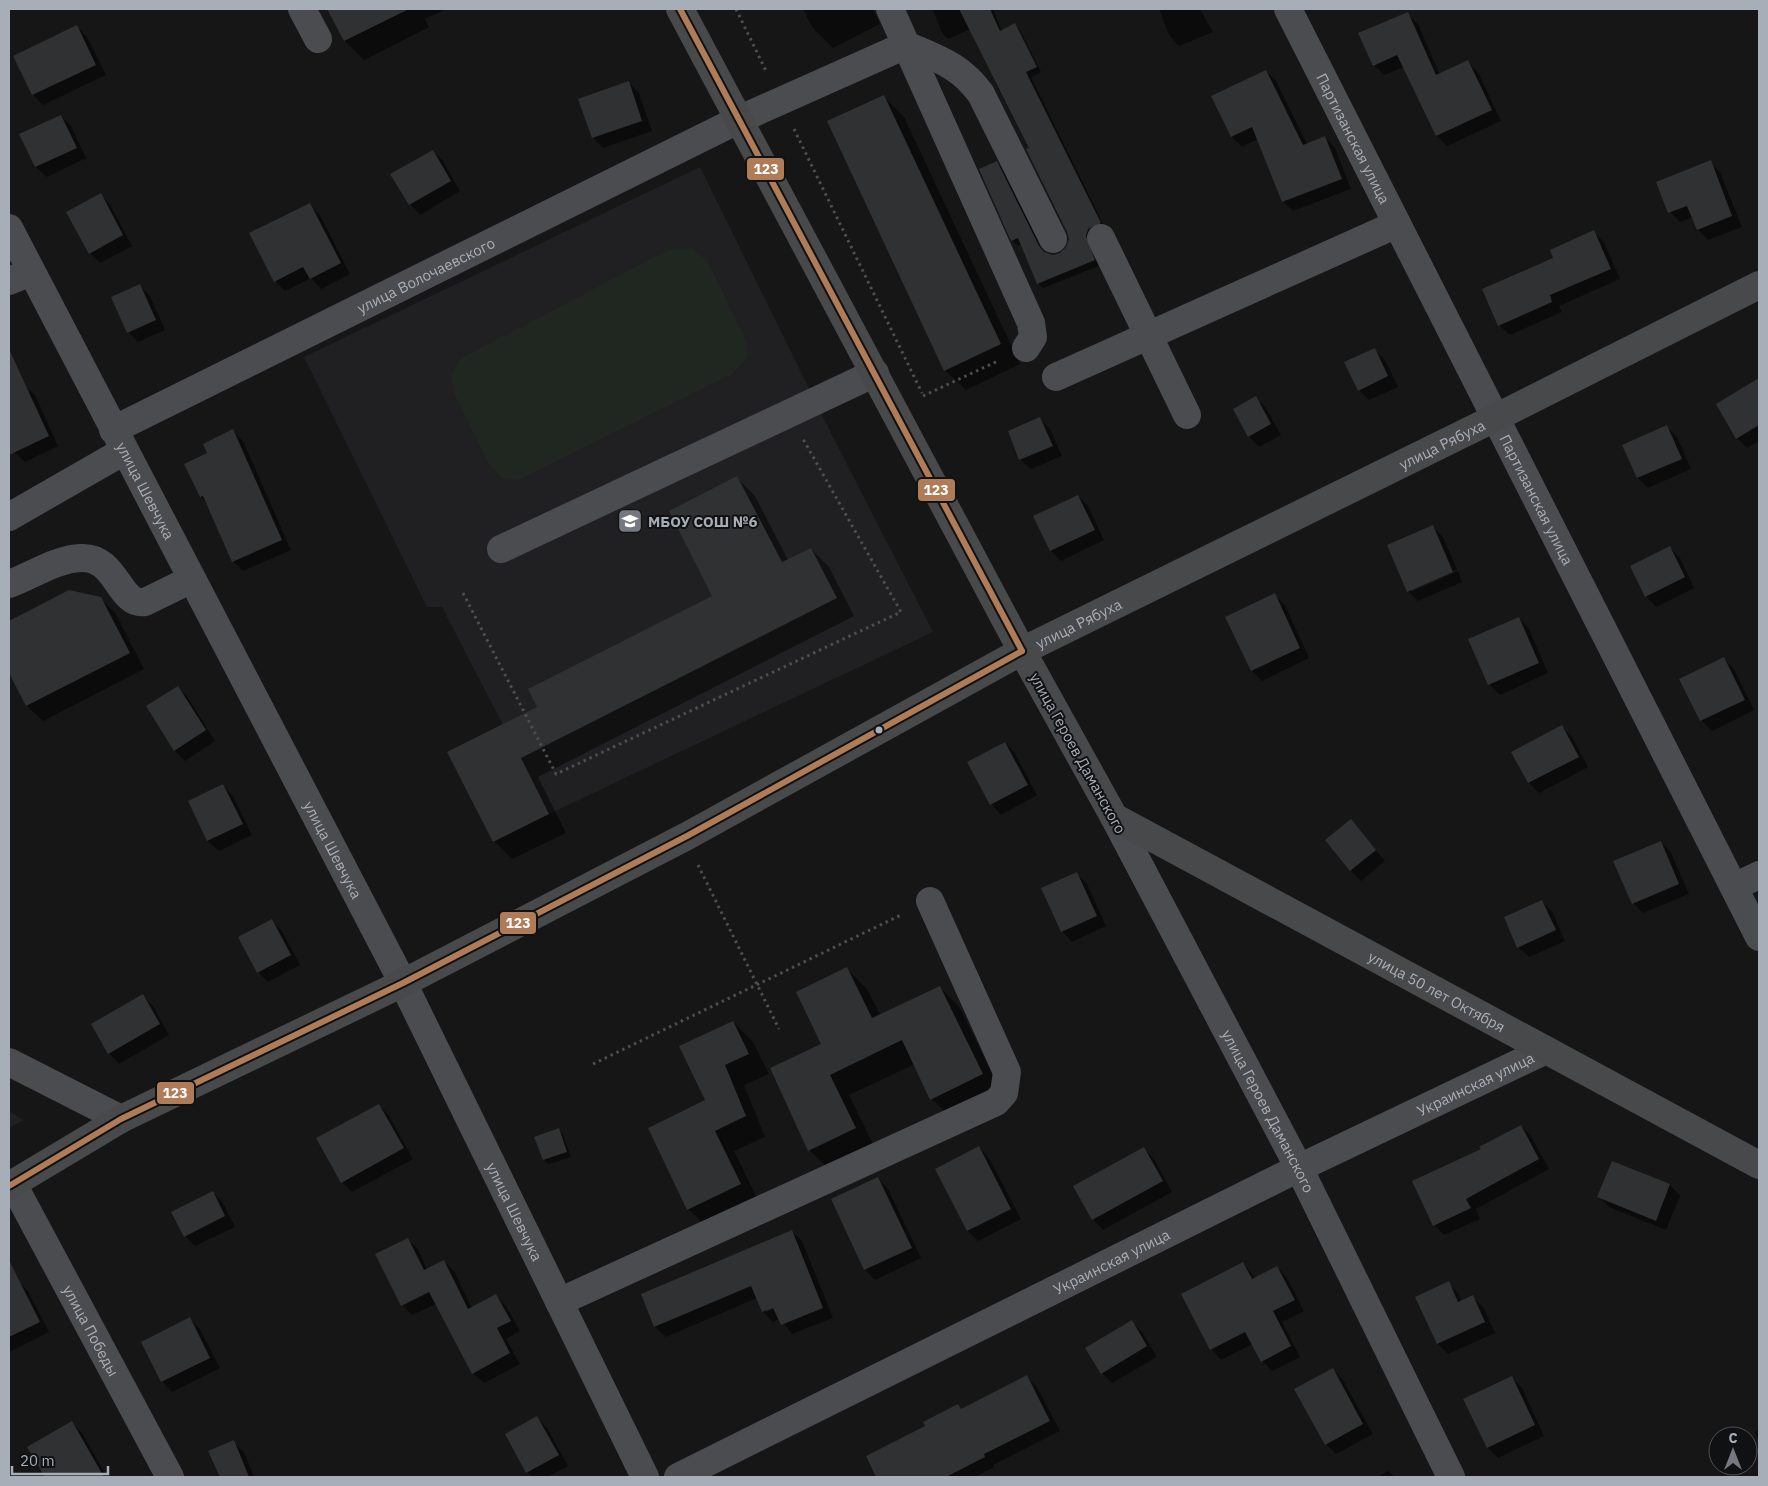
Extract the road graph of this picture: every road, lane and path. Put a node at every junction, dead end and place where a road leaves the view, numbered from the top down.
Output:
1 (302, 9) edge
2 (680, 9) edge
3 (890, 9) edge
4 (1288, 9) edge
5 (318, 39) dead end
6 (906, 45) junction
7 (738, 120) junction
8 (1397, 224) junction
9 (9, 228) edge
10 (1101, 238) dead end
11 (1053, 239) dead end
12 (20, 276) edge
13 (1759, 285) edge
14 (1149, 335) junction
15 (1026, 348) joint
16 (875, 373) junction
17 (1056, 378) dead end
18 (923, 396) dead end
19 (789, 415) junction
20 (1187, 415) dead end
21 (1497, 418) junction
22 (119, 441) junction
23 (9, 517) edge
24 (501, 549) dead end
25 (192, 579) junction
26 (9, 584) edge
27 (463, 593) dead end
28 (1022, 650) junction
29 (1114, 817) junction
30 (687, 836) junction
31 (1759, 874) edge
32 (1734, 887) junction
33 (930, 901) joint
34 (1759, 937) edge
35 (403, 983) junction
36 (757, 984) junction
37 (779, 1029) dead end
38 (1546, 1050) junction
39 (9, 1062) edge
40 (593, 1064) dead end
41 (121, 1119) junction
42 (1759, 1164) edge
43 (1298, 1168) junction
44 (11, 1185) edge
45 (559, 1302) junction
46 (170, 1477) edge
47 (644, 1477) edge
48 (678, 1477) edge
49 (1451, 1477) edge

1 - 5 street
2 - 7 main road, улица Героев Даманского
3 - 6 street
4 - 8 street, Партизанская улица
6 - 7 street, улица Волочаевского
6 - 11 street
6 - 15 street
7 - 16 main road, улица Героев Даманского
7 - 22 street, улица Волочаевского
8 - 14 street
8 - 21 street, Партизанская улица
9 - 12 street, улица Шевчука
10 - 14 street
12 - 22 street, улица Шевчука
13 - 21 main road, улица Рябуха
14 - 17 street
14 - 20 street
15 - 18 path
16 - 19 street
16 - 28 main road, улица Героев Даманского
19 - 24 street
19 - 27 path
21 - 28 main road, улица Рябуха
21 - 32 street, Партизанская улица
22 - 23 street, улица Волочаевского
22 - 25 street, улица Шевчука
25 - 26 street
25 - 35 street, улица Шевчука
28 - 29 main road, улица Героев Даманского
28 - 30 main road, улица Рябуха
29 - 38 main road, улица 50 лет Октября
29 - 43 street, улица Героев Даманского
30 - 35 main road, улица Рябуха
30 - 36 path
31 - 32 street
32 - 34 street, Партизанская улица
33 - 36 path
33 - 45 street
35 - 41 main road, улица Рябуха
35 - 45 street, улица Шевчука
36 - 37 path
36 - 40 path
38 - 42 main road, улица 50 лет Октября
38 - 43 street, Украинская улица
39 - 41 street
41 - 44 main road, улица Рябуха
43 - 48 street, Украинская улица
43 - 49 street, улица Героев Даманского
44 - 46 street, улица Победы
45 - 47 street, улица Шевчука

